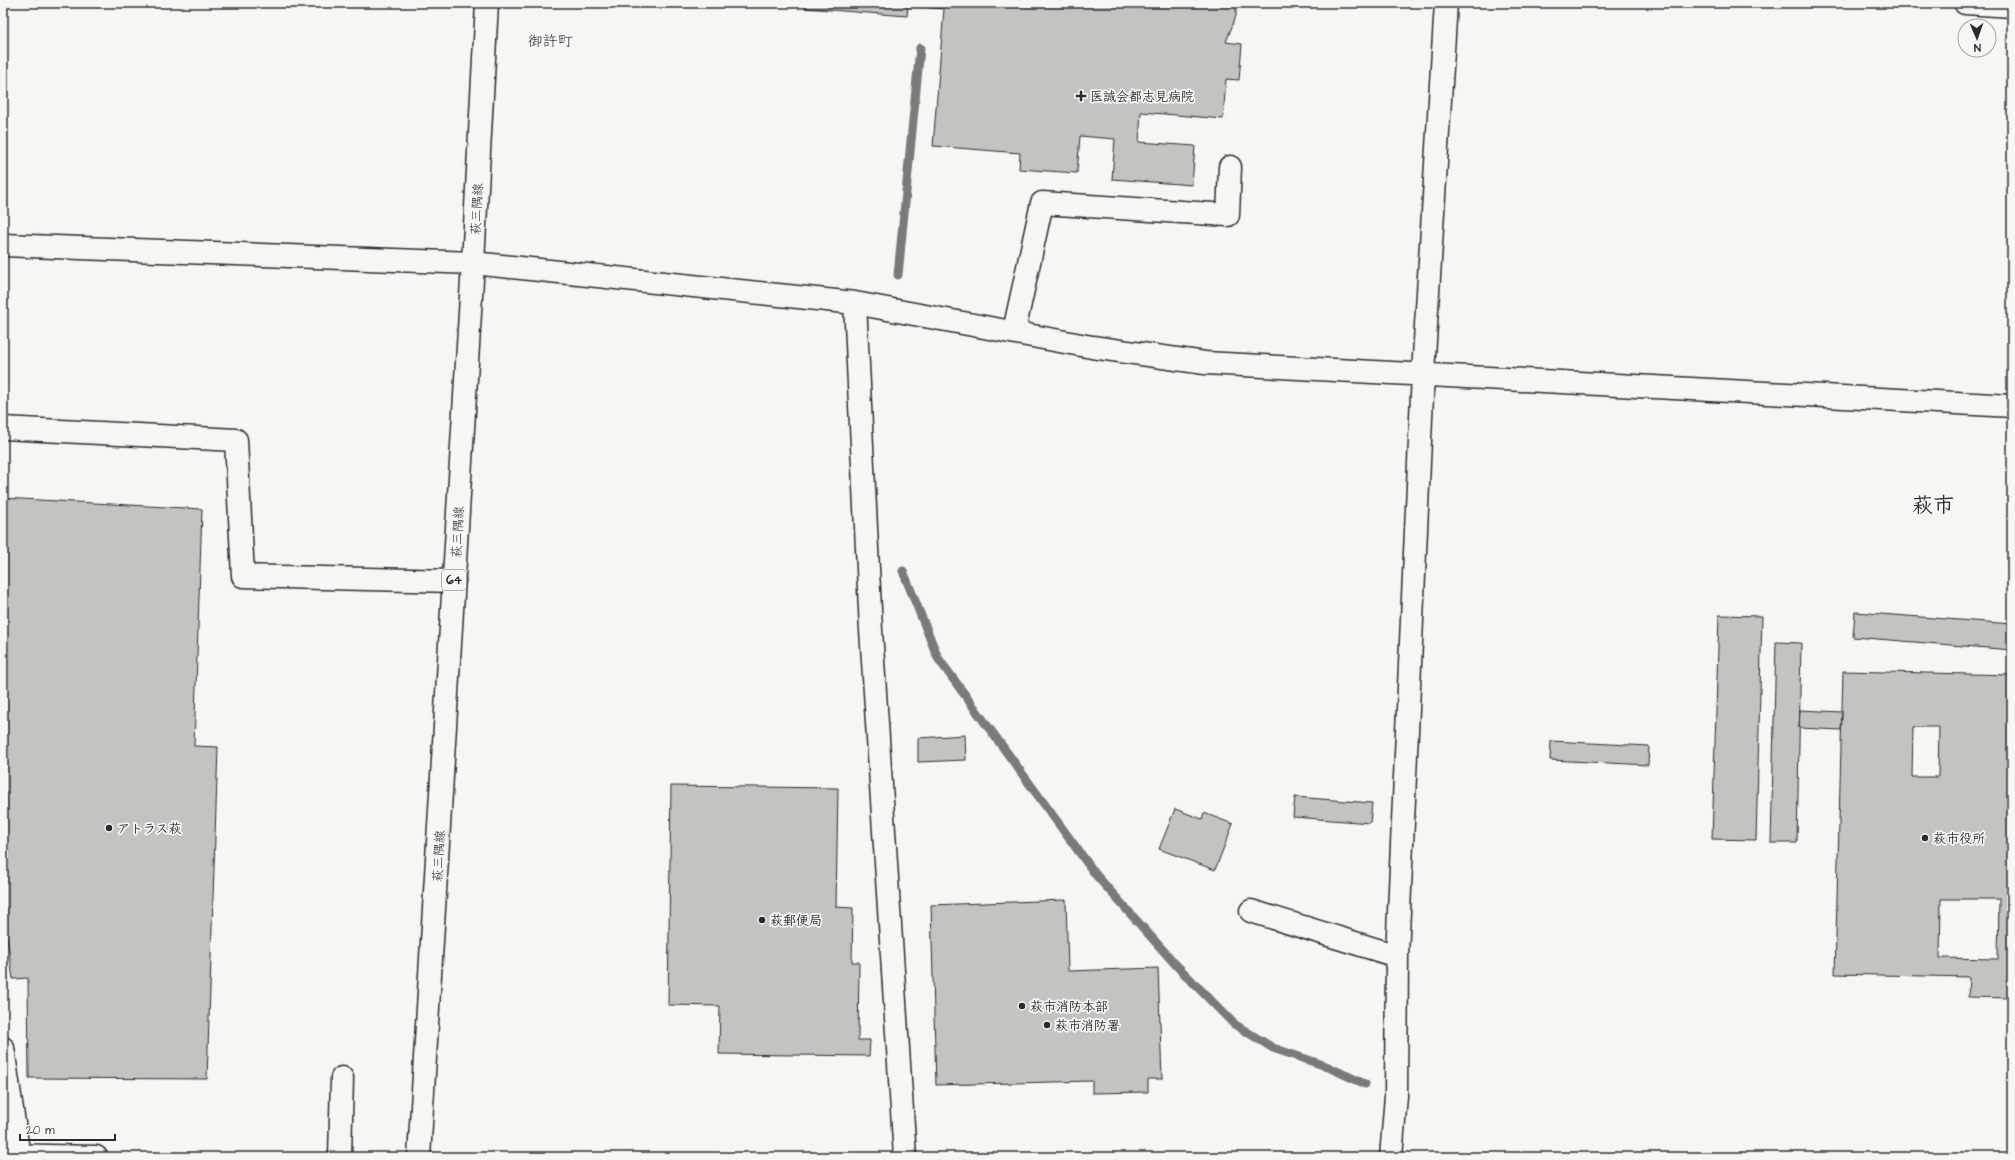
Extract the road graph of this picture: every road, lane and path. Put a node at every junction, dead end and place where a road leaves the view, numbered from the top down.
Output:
1 (487, 3) edge
2 (1446, 3) edge
3 (1965, 3) edge
4 (2012, 6) edge
5 (1230, 167) dead end
6 (3, 245) edge
7 (473, 263) junction
8 (855, 303) junction
9 (1014, 331) junction
10 (1422, 373) junction
11 (2012, 406) edge
12 (3, 428) edge
13 (454, 581) junction
14 (1251, 911) dead end
15 (1397, 956) junction
16 (3, 1048) edge
17 (342, 1078) dead end
18 (14, 1156) edge
19 (96, 1157) edge
20 (340, 1157) edge
21 (419, 1157) edge
22 (905, 1157) edge
23 (1391, 1157) edge

1 - 7 main road, 萩三隅線 / 64
2 - 10 main road
3 - 4 main road
5 - 9 main road
6 - 7 main road
7 - 8 main road
7 - 13 main road, 萩三隅線 / 64
8 - 9 main road
8 - 22 main road
9 - 10 main road
10 - 11 main road
10 - 15 main road
12 - 13 main road
13 - 21 main road, 萩三隅線 / 64
14 - 15 main road
15 - 23 main road
16 - 18 main road
17 - 20 main road
18 - 19 main road

